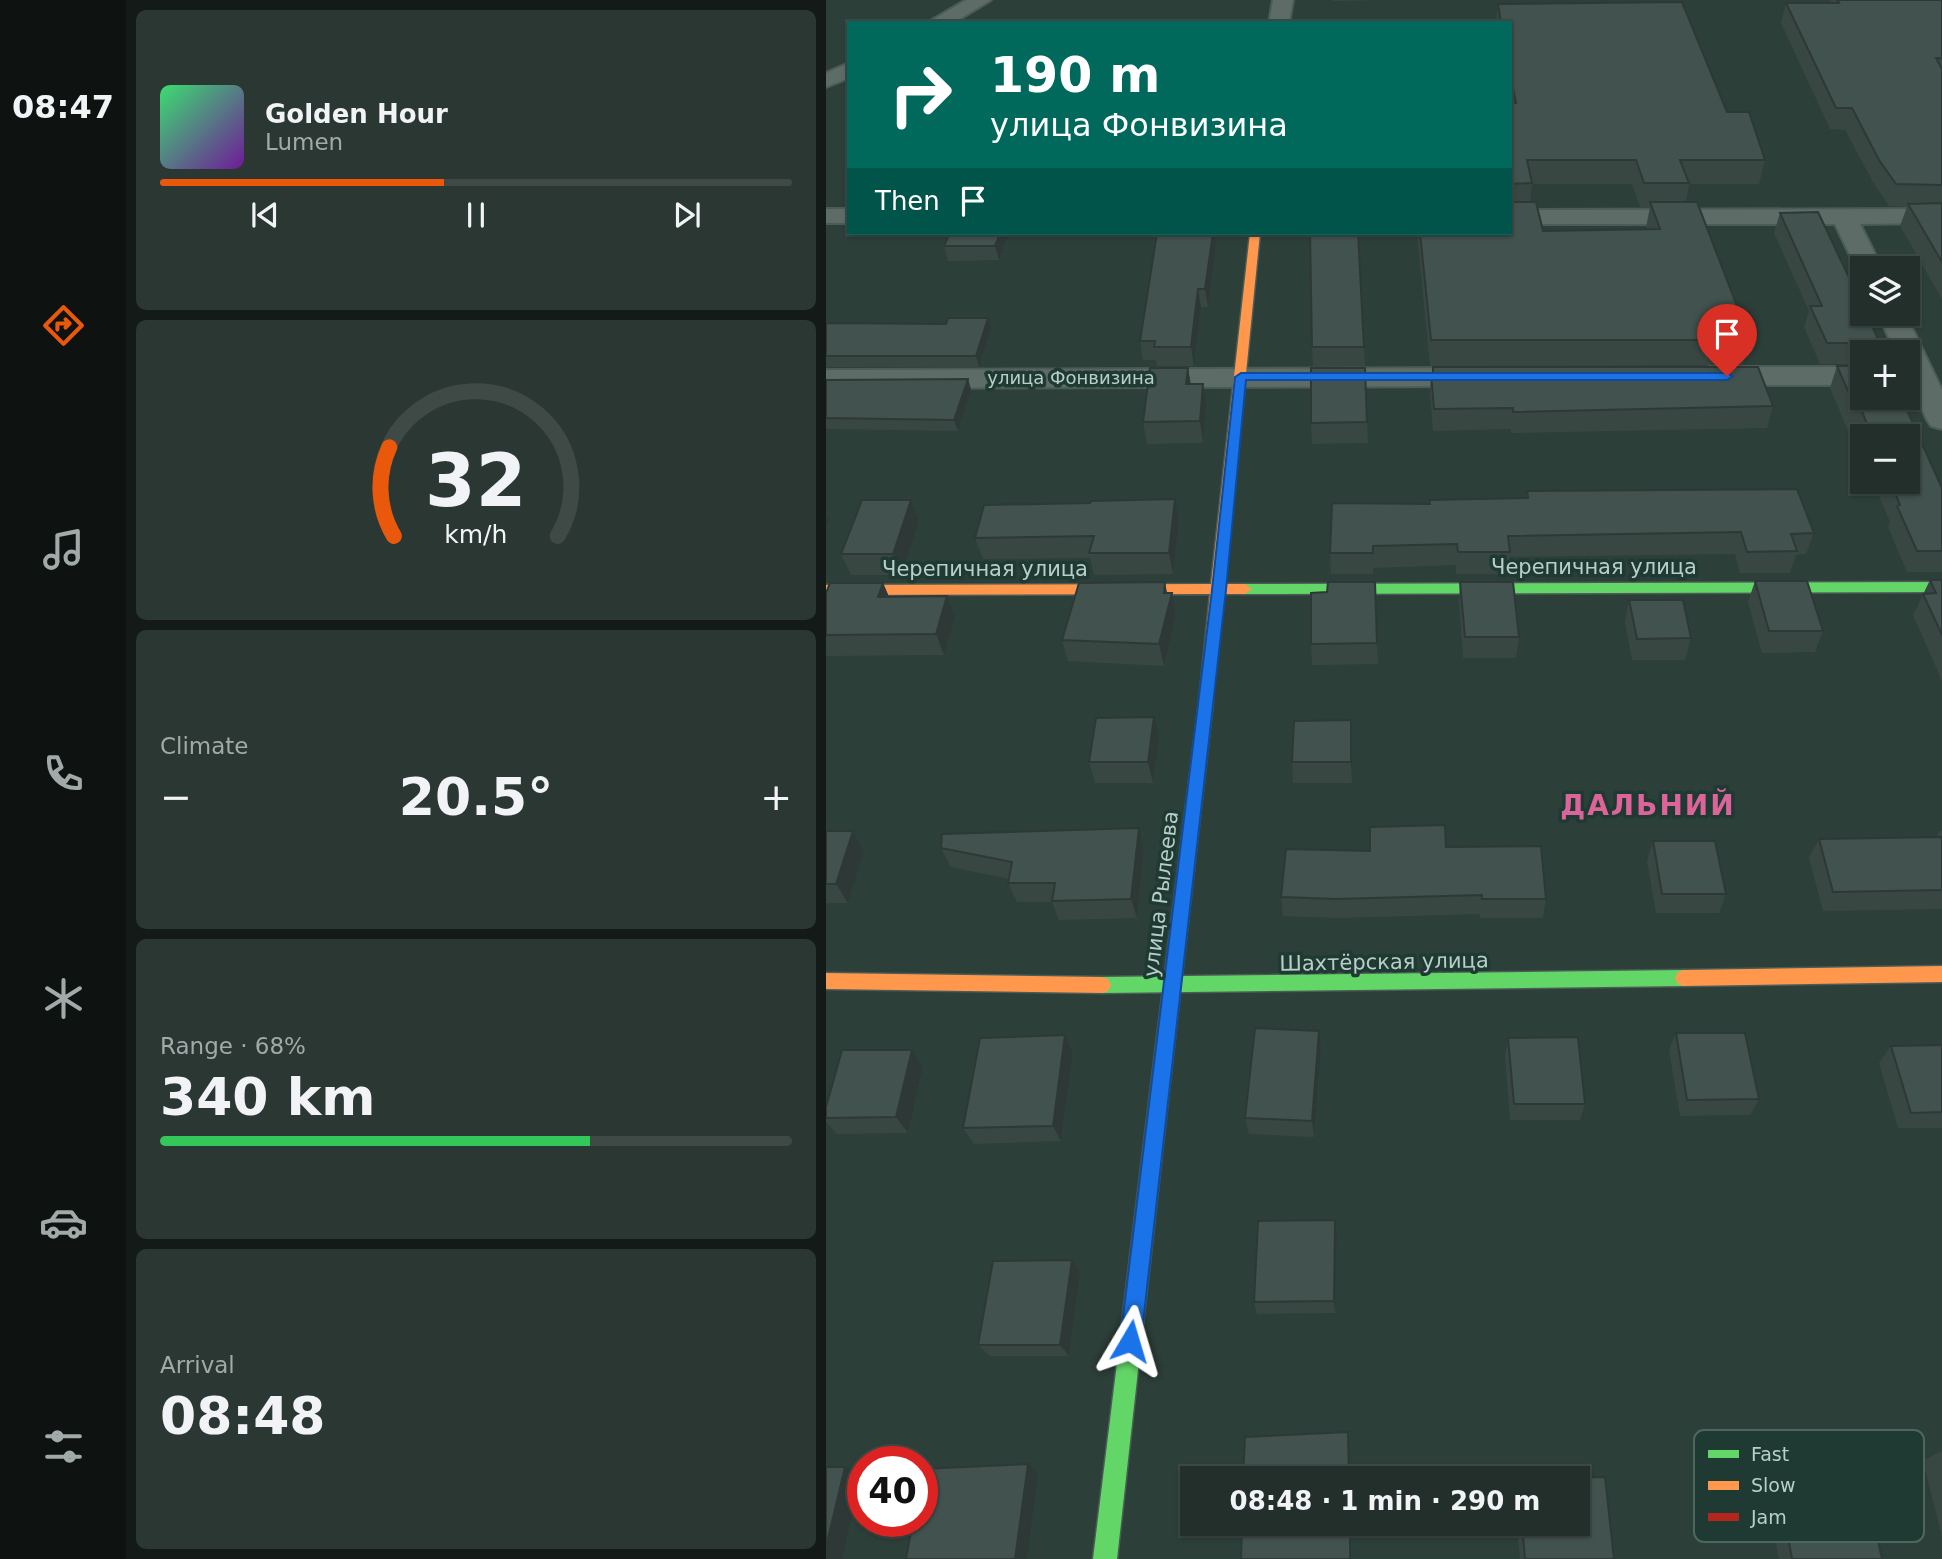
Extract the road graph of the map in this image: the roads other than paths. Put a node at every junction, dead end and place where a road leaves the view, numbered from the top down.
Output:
1 (981, 0) edge
2 (1283, 0) edge
3 (941, 21) edge
4 (1279, 21) edge
5 (847, 70) edge
6 (826, 81) edge
7 (826, 216) edge
8 (847, 216) edge
9 (1844, 216) junction
10 (1942, 216) edge
11 (1512, 217) edge
12 (1255, 235) edge
13 (1863, 256) edge
14 (1898, 326) edge
15 (1682, 376) edge
16 (1850, 376) edge
17 (1924, 376) edge
18 (1241, 377) junction
19 (1503, 377) edge
20 (826, 379) edge
21 (1942, 420) edge
22 (1942, 587) edge
23 (826, 590) edge
24 (1219, 590) junction
25 (1942, 974) edge
26 (826, 981) edge
27 (1172, 986) junction
28 (1105, 1559) edge

1 - 3 street
2 - 4 street
5 - 6 street
7 - 8 street
9 - 10 street
9 - 11 street
9 - 13 street
12 - 18 street, улица Рылеева
14 - 17 street
15 - 16 street
17 - 21 street
18 - 19 street, улица Фонвизина
18 - 20 street, улица Фонвизина
18 - 24 street, улица Рылеева
22 - 24 street, Черепичная улица
23 - 24 street, Черепичная улица
24 - 27 street, улица Рылеева
25 - 27 street, Шахтёрская улица
26 - 27 street, Шахтёрская улица
27 - 28 street, улица Рылеева

